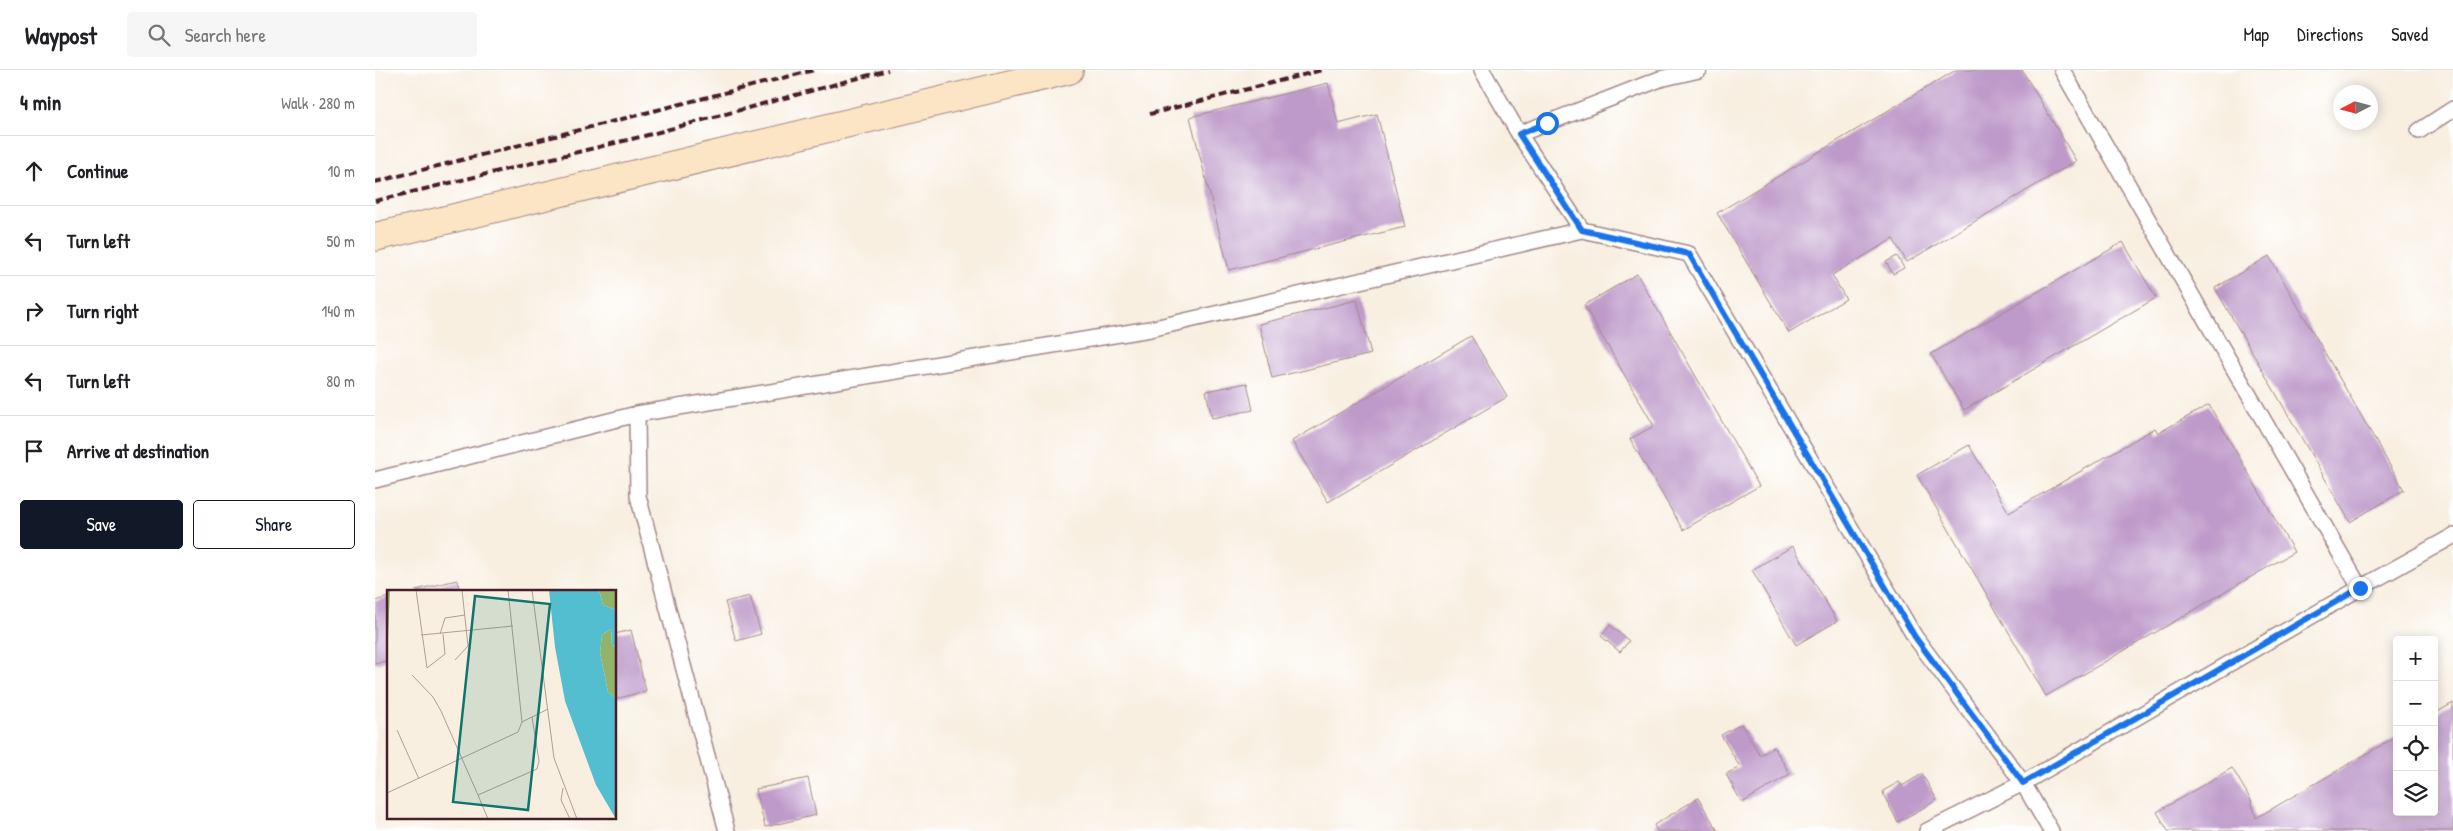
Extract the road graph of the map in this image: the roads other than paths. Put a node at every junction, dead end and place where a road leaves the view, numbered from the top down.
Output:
1 (1069, 70) edge
2 (1482, 70) edge
3 (1699, 70) edge
4 (2062, 70) edge
5 (2453, 109) edge
6 (2419, 131) dead end
7 (1519, 134) junction
8 (1582, 230) junction
9 (375, 237) edge
10 (637, 414) junction
11 (375, 480) edge
12 (2453, 536) edge
13 (2360, 588) junction
14 (2023, 783) junction
15 (727, 831) edge
16 (1927, 831) edge
17 (2051, 831) edge

1 - 9 street
2 - 7 lane
3 - 7 lane
4 - 13 lane
5 - 6 lane
7 - 8 lane
8 - 10 lane
8 - 14 lane
10 - 11 lane
10 - 15 lane
12 - 13 lane
13 - 14 lane
14 - 16 lane
14 - 17 lane

